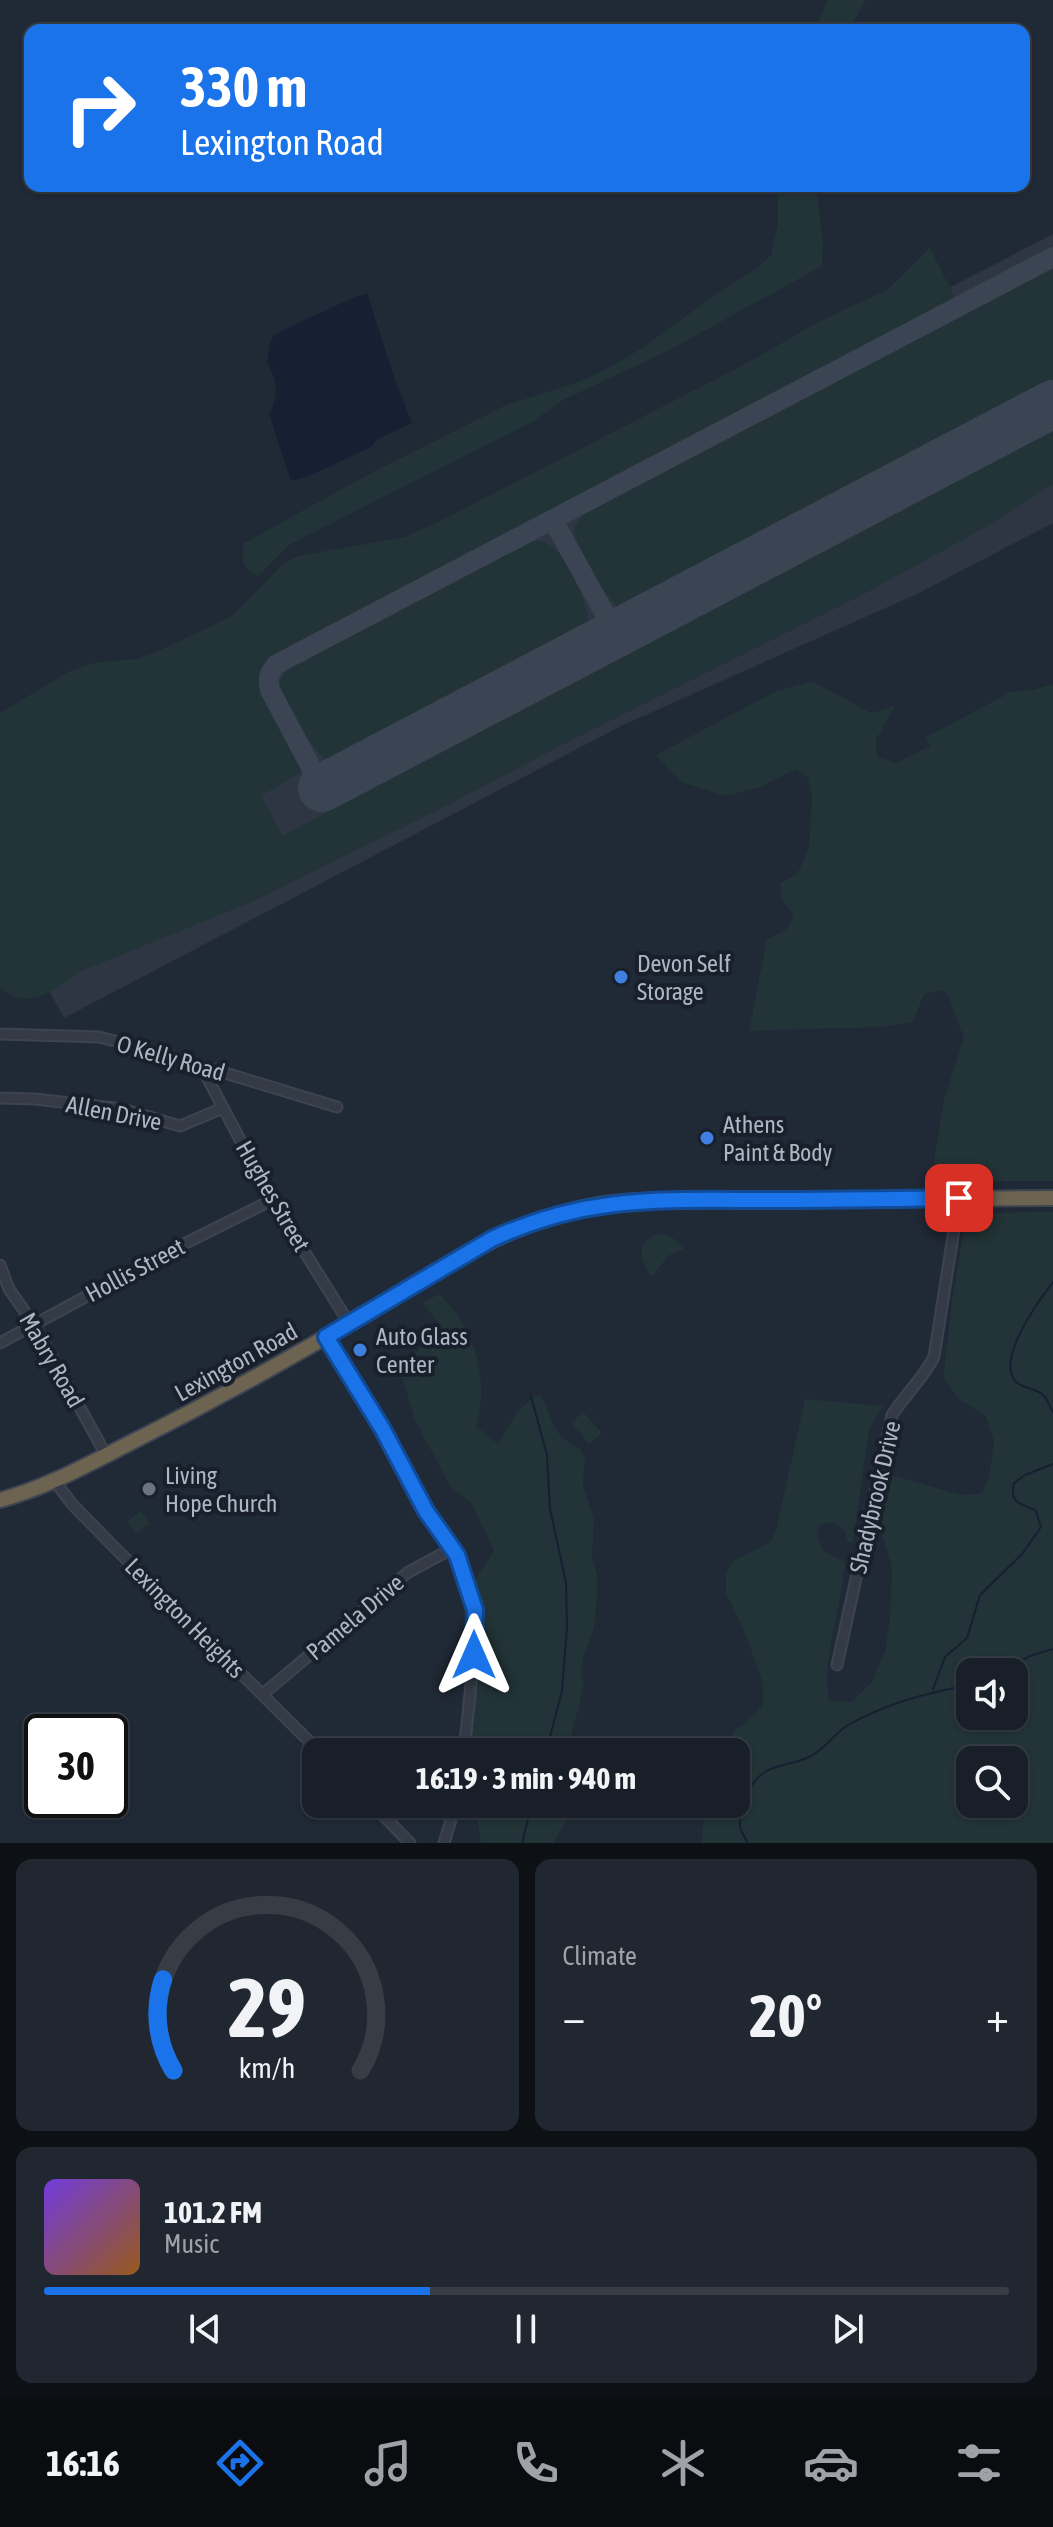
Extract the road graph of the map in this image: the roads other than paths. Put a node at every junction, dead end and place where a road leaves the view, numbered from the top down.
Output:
1 (0, 1034) edge
2 (201, 1066) junction
3 (0, 1098) edge
4 (337, 1107) dead end
5 (223, 1108) junction
6 (959, 1198) junction
7 (1053, 1198) edge
8 (272, 1200) junction
9 (0, 1265) edge
10 (349, 1323) junction
11 (35, 1326) junction
12 (326, 1337) junction
13 (0, 1343) edge
14 (106, 1455) junction
15 (54, 1480) junction
16 (0, 1500) edge
17 (453, 1548) junction
18 (837, 1665) dead end
19 (263, 1694) junction
20 (306, 1738) edge
21 (465, 1738) edge
22 (386, 1818) edge
23 (452, 1818) edge
24 (410, 1843) edge
25 (444, 1843) edge

1 - 2 street, O Kelly Road
2 - 4 street, O Kelly Road
2 - 5 street, Hughes Street
3 - 5 street, Allen Drive
5 - 8 street, Hughes Street
6 - 7 highway, Lexington Road
6 - 10 highway, Lexington Road
6 - 18 street, Shadybrook Drive
8 - 10 street, Hughes Street
8 - 11 street, Hollis Street
9 - 11 street, Mabry Road
10 - 12 highway, Lexington Road
11 - 13 street, Hollis Street
11 - 14 street, Mabry Road
12 - 14 highway, Lexington Road
12 - 17 street
14 - 15 highway, Lexington Road
15 - 16 highway, Lexington Road
15 - 19 street, Lexington Heights
17 - 19 street, Pamela Drive
17 - 21 street
19 - 20 street, Lexington Heights
22 - 24 street
23 - 25 street

